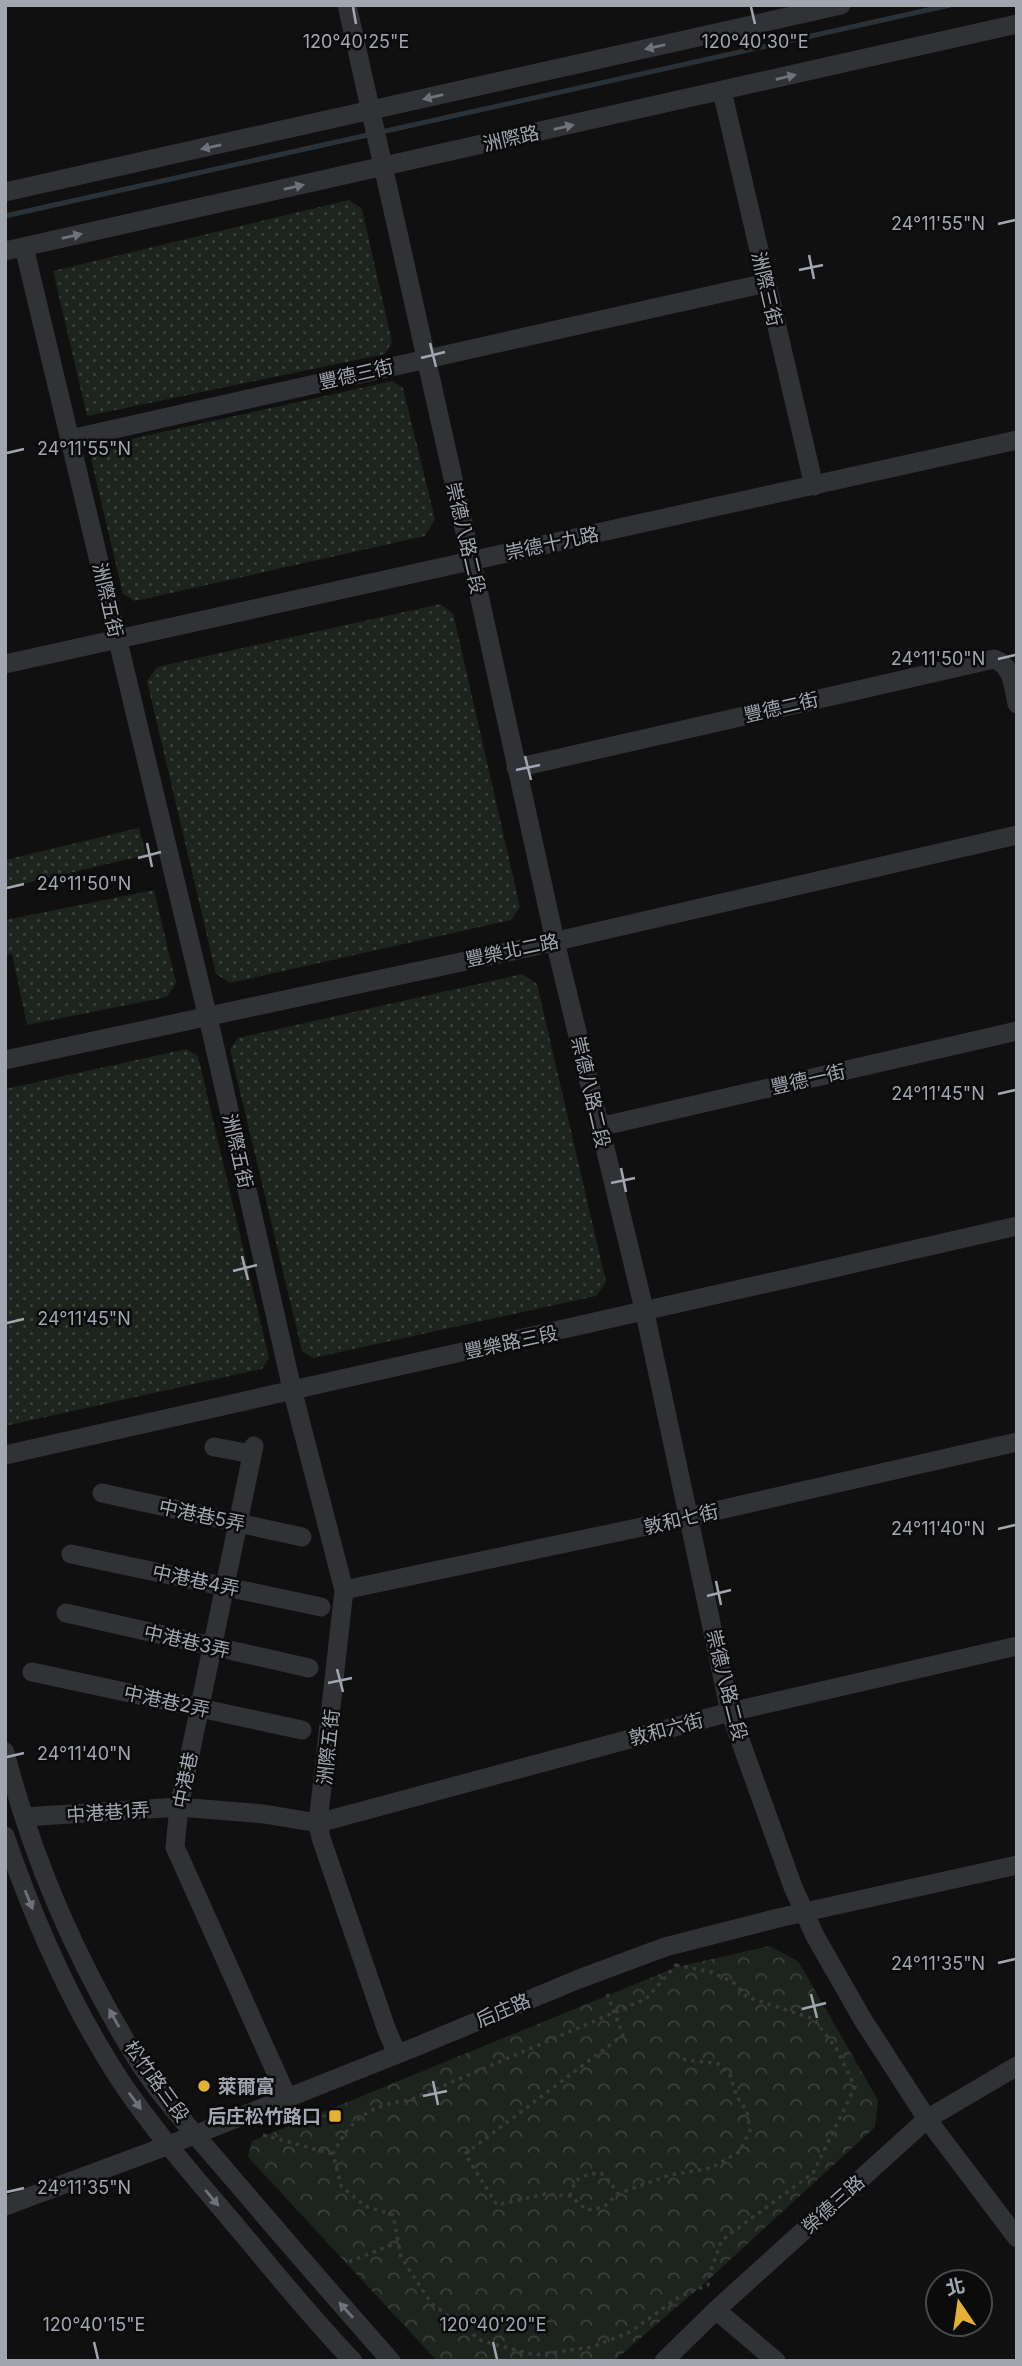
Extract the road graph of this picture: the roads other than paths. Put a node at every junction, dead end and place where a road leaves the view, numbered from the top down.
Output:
1 (347, 5) edge
2 (841, 5) edge
3 (1017, 24) edge
4 (722, 91) junction
5 (374, 126) junction
6 (383, 167) junction
7 (5, 192) edge
8 (15, 249) edge
9 (766, 283) junction
10 (425, 358) junction
11 (69, 439) junction
12 (1017, 440) edge
13 (814, 486) junction
14 (471, 560) junction
15 (118, 639) junction
16 (5, 664) edge
17 (1017, 704) edge
18 (516, 768) junction
19 (1017, 835) edge
20 (555, 941) junction
21 (207, 1016) junction
22 (1017, 1031) edge
23 (5, 1060) edge
24 (599, 1127) junction
25 (1017, 1226) edge
26 (645, 1312) junction
27 (292, 1389) junction
28 (1017, 1442) edge
29 (214, 1447) dead end
30 (5, 1455) edge
31 (102, 1493) dead end
32 (689, 1517) junction
33 (238, 1523) junction
34 (302, 1537) dead end
35 (71, 1554) dead end
36 (225, 1587) junction
37 (344, 1590) junction
38 (321, 1607) dead end
39 (66, 1614) dead end
40 (1017, 1646) edge
41 (212, 1647) junction
42 (309, 1668) dead end
43 (32, 1672) dead end
44 (200, 1708) junction
45 (730, 1712) junction
46 (302, 1730) dead end
47 (5, 1752) edge
48 (179, 1807) junction
49 (24, 1817) junction
50 (318, 1823) junction
51 (5, 1836) edge
52 (1017, 1866) edge
53 (804, 1912) junction
54 (397, 2054) junction
55 (1017, 2066) edge
56 (287, 2097) junction
57 (927, 2119) junction
58 (195, 2133) junction
59 (169, 2145) junction
60 (5, 2206) edge
61 (1017, 2238) edge
62 (716, 2310) junction
63 (353, 2361) edge
64 (391, 2361) edge
65 (664, 2361) edge
66 (776, 2361) edge

1 - 5 street, 崇德八路二段
2 -> 5 street
4 -> 3 street, 洲際路
6 -> 4 street, 洲際路
4 - 9 street, 洲際三街
5 - 6 street, 崇德八路二段
5 -> 7 street
8 -> 6 street, 洲際路
6 - 10 street, 崇德八路二段
8 - 11 street, 洲際五街
9 - 10 street, 豐德三街
9 - 13 street, 洲際三街
10 - 11 street, 豐德三街
10 - 14 street, 崇德八路二段
11 - 15 street, 洲際五街
12 - 13 street, 崇德十九路
13 - 14 street, 崇德十九路
14 - 15 street, 崇德十九路
14 - 18 street, 崇德八路二段
15 - 16 street, 崇德十九路
15 - 21 street, 洲際五街
17 - 18 street, 豐德二街
18 - 20 street, 崇德八路二段
19 - 20 street, 豐樂北二路
20 - 21 street, 豐樂北二路
20 - 24 street, 崇德八路二段
21 - 23 street, 豐樂北二路
21 - 27 street, 洲際五街
22 - 24 street, 豐德一街
24 - 26 street, 崇德八路二段
25 - 26 street, 豐樂路三段
26 - 27 street, 豐樂路三段
26 - 32 street, 崇德八路二段
27 - 30 street, 豐樂路三段
27 - 37 street, 洲際五街
28 - 32 street, 敦和七街
29 - 33 street, 中港巷
31 - 33 street, 中港巷5弄
32 - 37 street, 敦和七街
32 - 45 street, 崇德八路二段
33 - 34 street, 中港巷5弄
33 - 36 street, 中港巷
35 - 36 street, 中港巷4弄
36 - 38 street, 中港巷4弄
36 - 41 street, 中港巷
37 - 50 street, 洲際五街
39 - 41 street, 中港巷3弄
40 - 45 street, 敦和六街
41 - 42 street, 中港巷3弄
41 - 44 street, 中港巷
43 - 44 street, 中港巷2弄
44 - 46 street, 中港巷2弄
44 - 48 street, 中港巷
45 - 50 street, 敦和六街
45 - 53 street, 崇德八路二段
47 - 49 street, 松竹路三段
48 - 49 street, 中港巷1弄
48 - 50 street, 中港巷1弄
48 - 56 street, 中港巷
58 -> 49 street, 松竹路三段
50 - 54 street, 洲際五街
51 -> 59 street, 松竹路三段
52 - 53 street, 后庄路
53 - 54 street, 后庄路
53 - 57 street, 崇德八路二段
54 - 56 street, 后庄路
55 - 57 street, 榮德三路
56 - 58 street, 后庄路
57 - 61 street, 崇德八路二段
57 - 62 street, 榮德三路
58 - 59 street, 后庄路
64 -> 58 street, 松竹路三段
59 - 60 street, 后庄路
59 -> 63 street, 松竹路三段
62 - 65 street, 榮德三路
62 - 66 street

